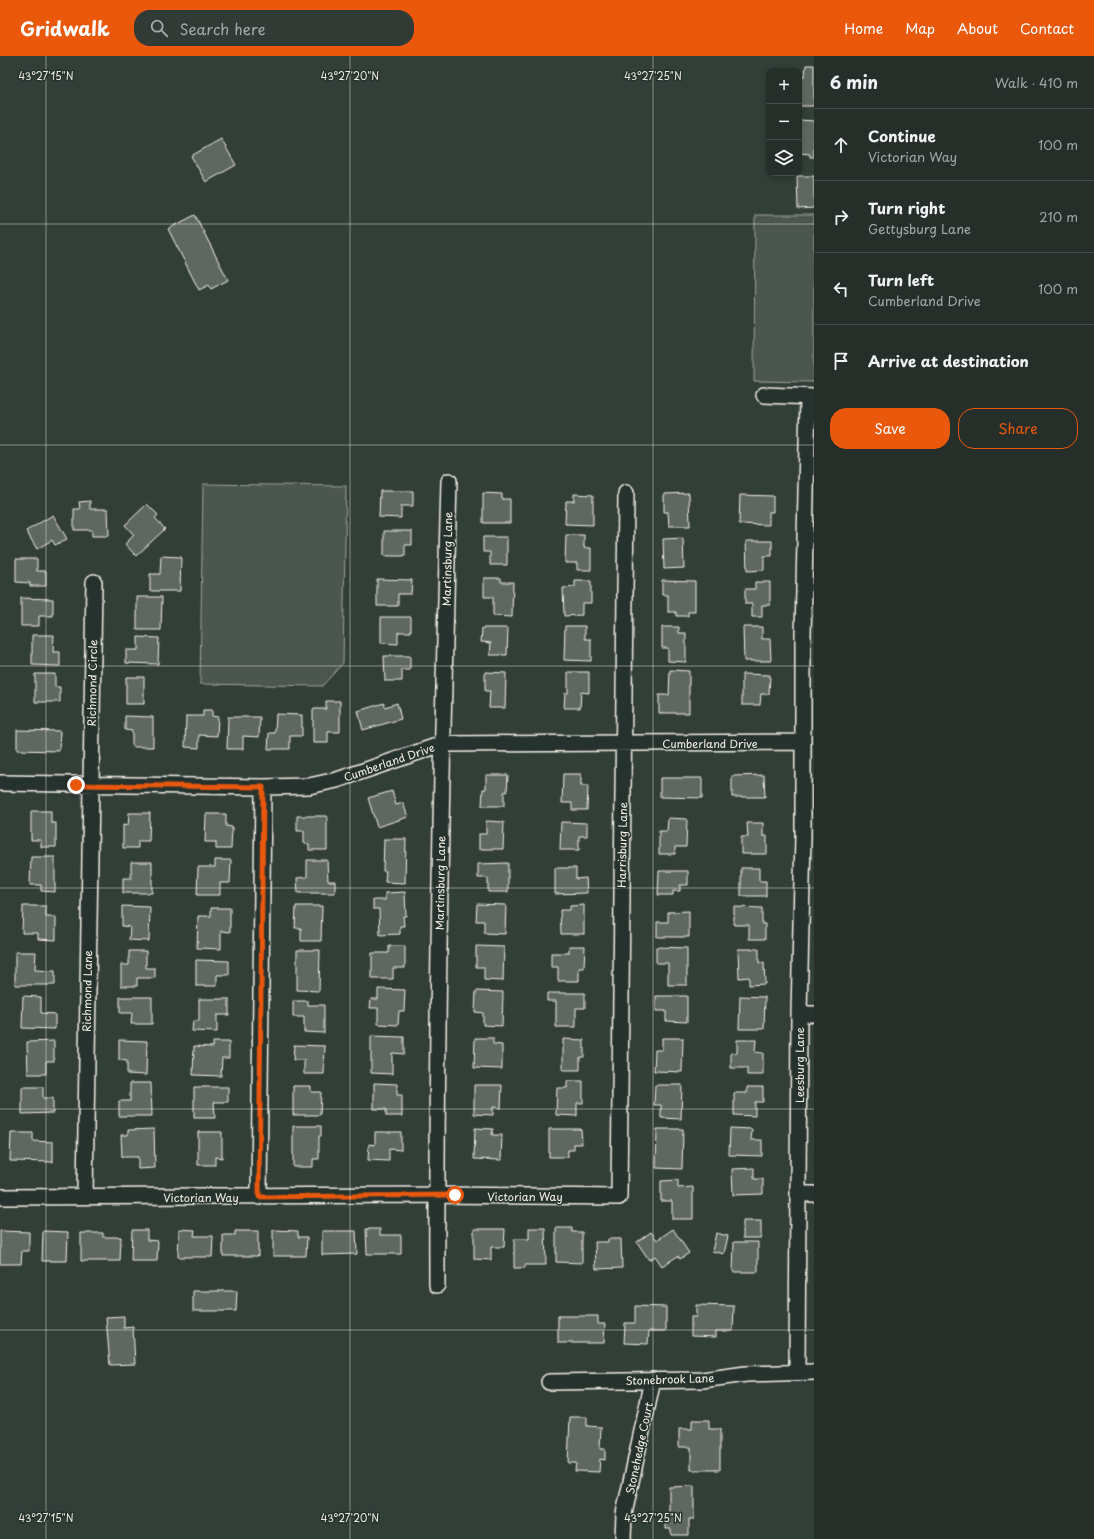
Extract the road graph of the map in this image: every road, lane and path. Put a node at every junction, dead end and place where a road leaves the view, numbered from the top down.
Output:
1 (764, 395) dead end
2 (811, 397) edge
3 (449, 481) dead end
4 (626, 493) dead end
5 (94, 582) dead end
6 (809, 636) edge
7 (803, 742) junction
8 (623, 743) junction
9 (442, 744) junction
10 (0, 783) edge
11 (90, 785) junction
12 (263, 787) junction
13 (808, 836) edge
14 (807, 1014) edge
15 (799, 1194) junction
16 (814, 1194) edge
17 (436, 1195) junction
18 (85, 1196) junction
19 (0, 1197) edge
20 (259, 1197) junction
21 (618, 1197) joint
22 (437, 1285) dead end
23 (797, 1372) junction
24 (814, 1372) edge
25 (653, 1380) junction
26 (549, 1382) dead end
27 (623, 1539) edge

1 - 2 street
2 - 6 street, Leesburg Lane
3 - 9 street, Martinsburg Lane
4 - 8 street, Harrisburg Lane
5 - 11 street, Richmond Circle
6 - 7 street, Leesburg Lane
7 - 8 street, Cumberland Drive
7 - 13 street, Leesburg Lane
8 - 9 street, Cumberland Drive
8 - 21 street, Harrisburg Lane
9 - 12 street, Cumberland Drive
9 - 17 street, Martinsburg Lane
10 - 11 street, Cumberland Drive
11 - 12 street, Cumberland Drive
11 - 18 street, Richmond Lane
12 - 20 street
13 - 14 street, Leesburg Lane
14 - 15 street, Leesburg Lane
15 - 16 street
15 - 23 street, Leesburg Lane
17 - 20 street, Victorian Way
17 - 21 street, Victorian Way
17 - 22 street, Martinsburg Lane
18 - 19 street, Victorian Way
18 - 20 street, Victorian Way
23 - 24 street, Stonebrook Lane
23 - 25 street, Stonebrook Lane
25 - 26 street, Stonebrook Lane
25 - 27 street, Stonehedge Court

